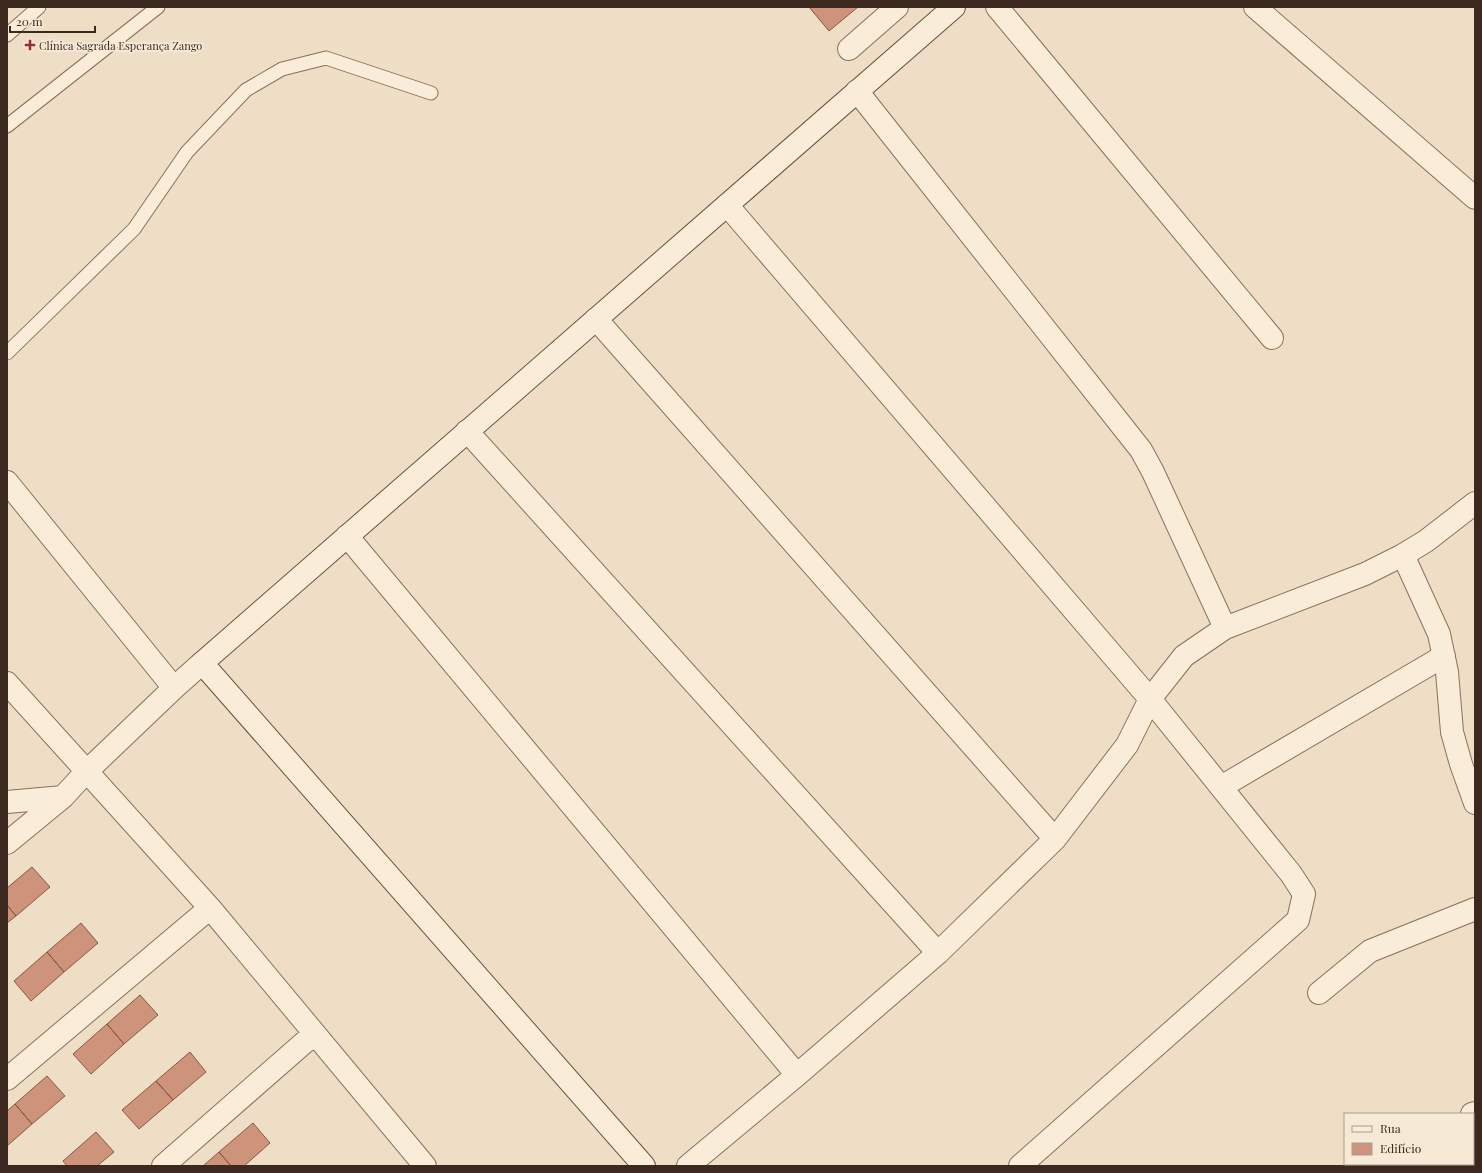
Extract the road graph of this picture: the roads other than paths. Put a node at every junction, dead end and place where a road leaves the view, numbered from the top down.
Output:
1 (39, 7) edge
2 (158, 7) edge
3 (897, 7) edge
4 (954, 7) edge
5 (997, 7) edge
6 (1255, 7) edge
7 (7, 35) edge
8 (850, 49) dead end
9 (857, 91) junction
10 (432, 93) dead end
11 (7, 126) edge
12 (1475, 198) edge
13 (727, 205) junction
14 (596, 319) junction
15 (1272, 338) dead end
16 (7, 353) edge
17 (467, 431) junction
18 (7, 482) edge
19 (1475, 503) edge
20 (347, 536) junction
21 (1403, 555) junction
22 (1225, 628) junction
23 (1444, 656) junction
24 (202, 663) junction
25 (7, 683) edge
26 (174, 688) junction
27 (1150, 699) junction
28 (86, 772) junction
29 (1221, 787) junction
30 (63, 798) junction
31 (7, 802) edge
32 (1475, 803) edge
33 (1055, 839) junction
34 (7, 843) edge
35 (210, 908) junction
36 (1475, 909) edge
37 (938, 953) junction
38 (1319, 993) dead end
39 (314, 1034) junction
40 (797, 1075) junction
41 (7, 1078) edge
42 (423, 1165) edge
43 (163, 1166) edge
44 (644, 1166) edge
45 (688, 1166) edge
46 (1020, 1166) edge

1 - 7 lane
2 - 11 lane
3 - 8 street
4 - 9 street
5 - 15 street
6 - 12 street
9 - 13 street
9 - 22 street
10 - 16 lane
13 - 14 street
13 - 27 street
14 - 17 street
14 - 33 street
17 - 20 street
17 - 37 street
18 - 26 street
19 - 21 street
20 - 24 street
20 - 40 street
21 - 22 street
21 - 23 street
22 - 27 street
23 - 29 street
23 - 32 street
24 - 26 street
24 - 44 street
25 - 28 street
26 - 28 street
27 - 29 street
27 - 33 street
28 - 30 street
28 - 35 street
29 - 46 street
30 - 31 street
30 - 34 street
33 - 37 street
35 - 39 street
35 - 41 street
36 - 38 street
37 - 40 street
39 - 42 street
39 - 43 street
40 - 45 street

